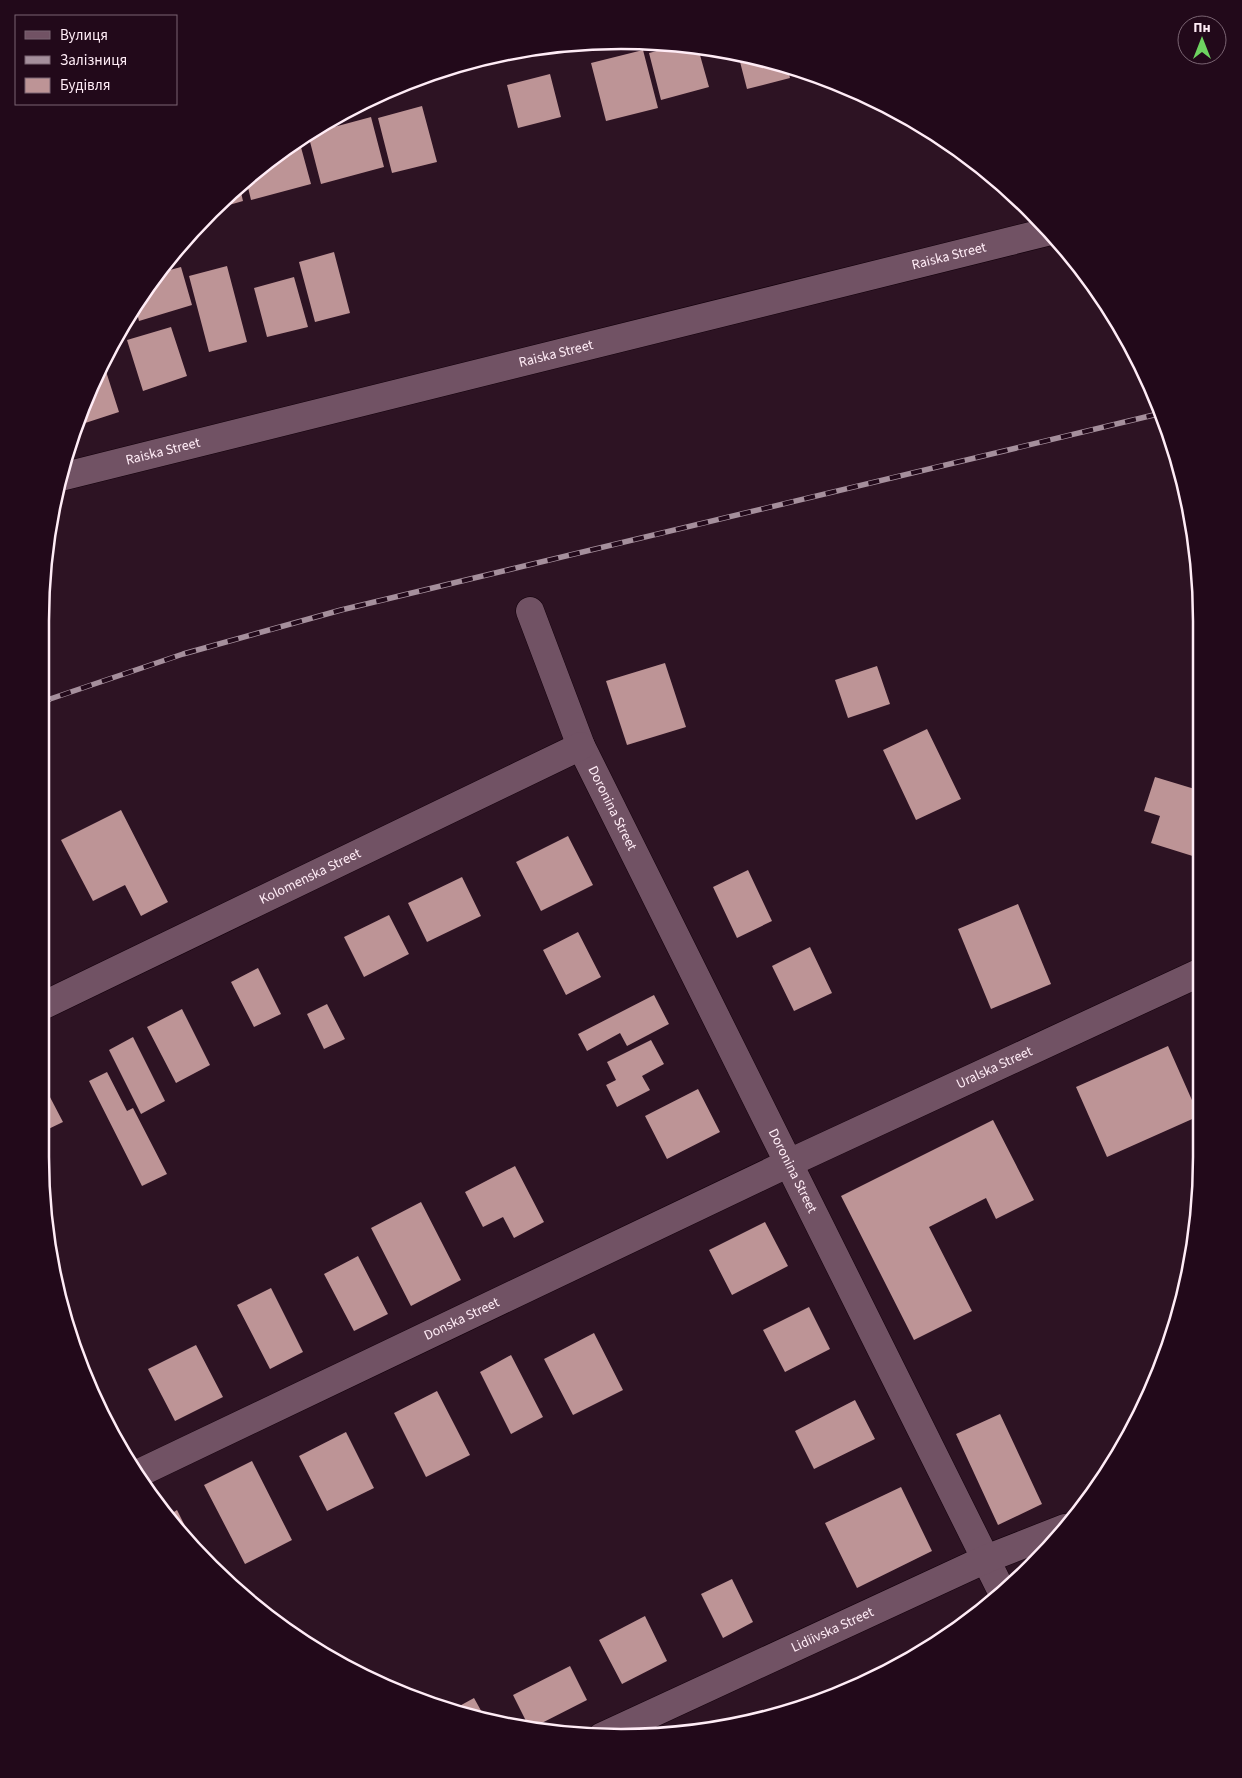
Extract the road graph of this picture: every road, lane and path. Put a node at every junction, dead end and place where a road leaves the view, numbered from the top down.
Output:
1 (1041, 233) edge
2 (68, 475) edge
3 (530, 611) dead end
4 (581, 746) junction
5 (1193, 976) edge
6 (49, 1004) edge
7 (789, 1163) junction
8 (143, 1471) edge
9 (1051, 1534) edge
10 (986, 1559) junction
11 (999, 1586) edge
12 (618, 1729) edge

1 - 2 street, Raiska Street
3 - 4 street, Doronina Street
4 - 6 street, Kolomenska Street
4 - 7 street, Doronina Street
5 - 7 street, Uralska Street
7 - 8 street, Donska Street
7 - 10 street, Doronina Street
9 - 10 street, Lidiivska Street
10 - 11 street, Doronina Street
10 - 12 street, Lidiivska Street

